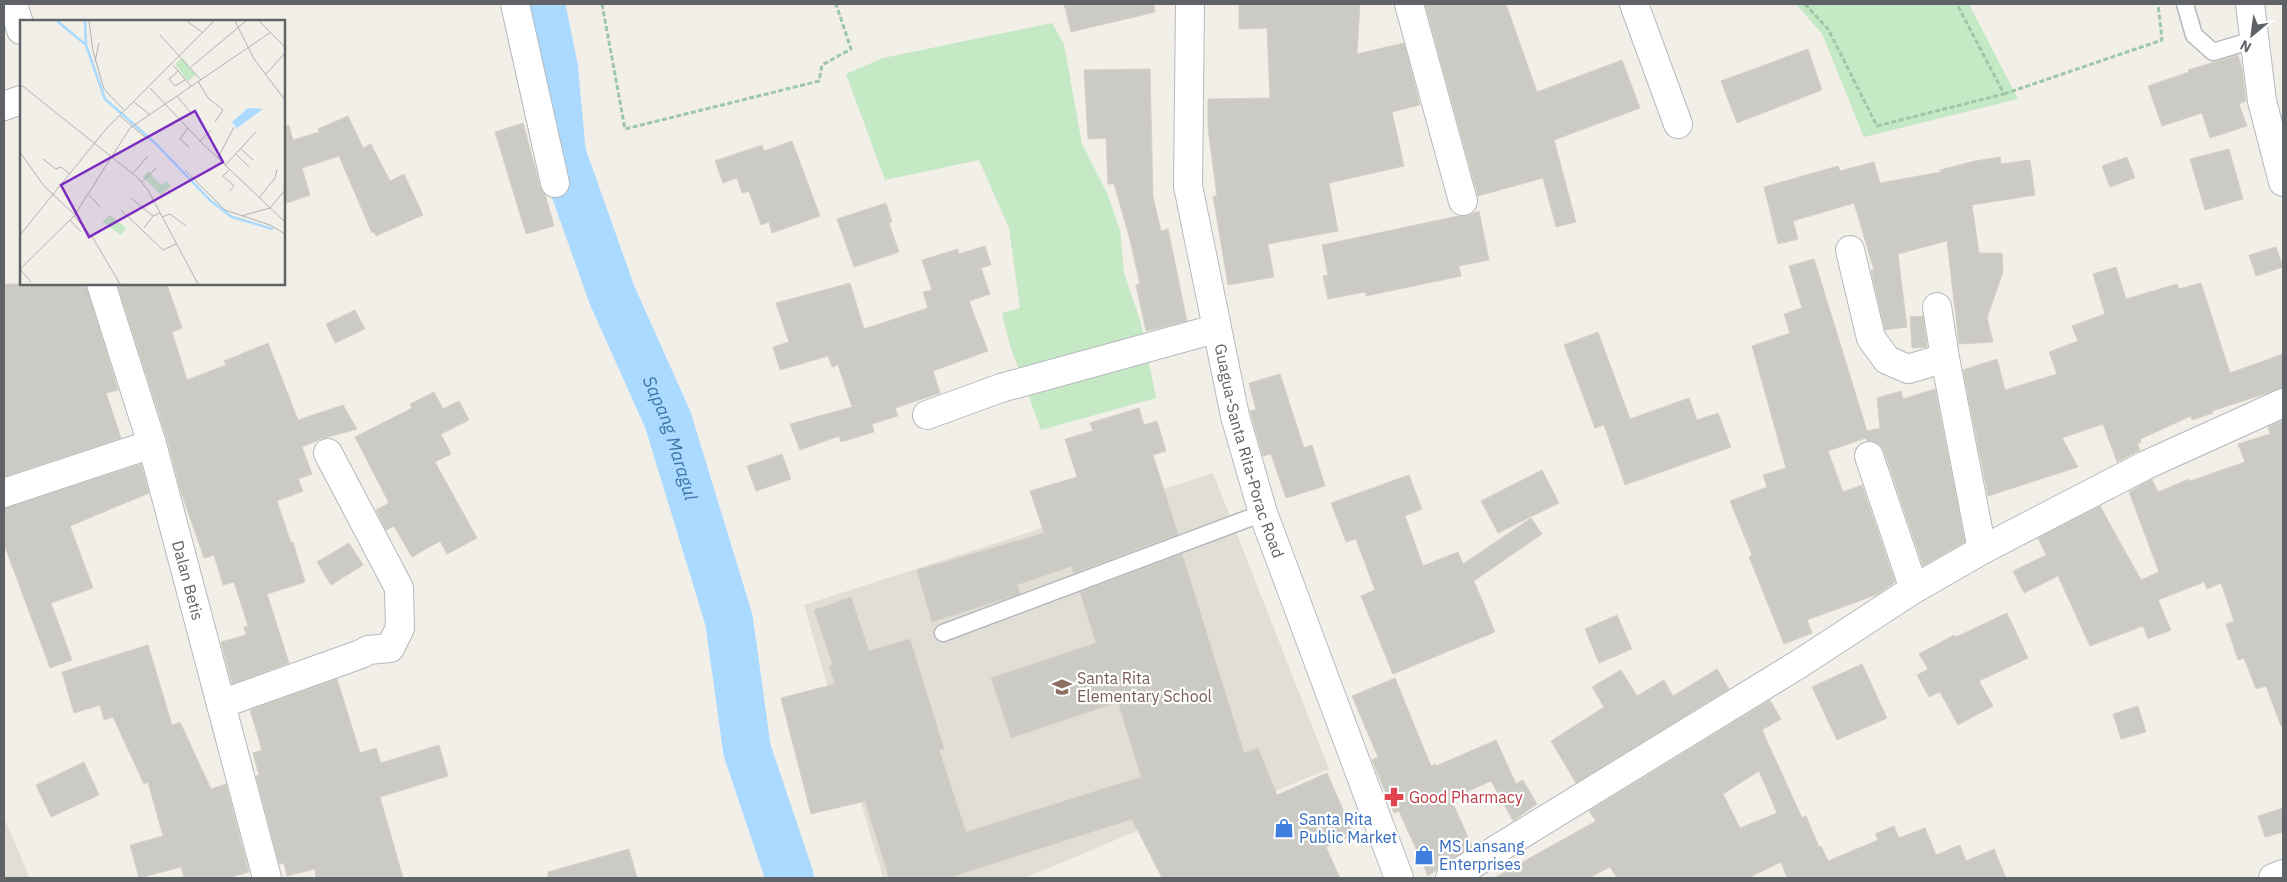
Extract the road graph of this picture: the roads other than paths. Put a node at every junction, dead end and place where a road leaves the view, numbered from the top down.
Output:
1 (13, 4) edge
2 (515, 4) edge
3 (1190, 4) edge
4 (1409, 4) edge
5 (1634, 4) edge
6 (2184, 4) edge
7 (2250, 4) edge
8 (20, 27) edge
9 (2253, 40) junction
10 (20, 100) edge
11 (4, 106) edge
12 (1678, 124) dead end
13 (2283, 182) edge
14 (555, 183) dead end
15 (1463, 201) dead end
16 (1850, 250) dead end
17 (101, 285) edge
18 (1938, 308) dead end
19 (1216, 330) junction
20 (1945, 358) junction
21 (2283, 403) edge
22 (927, 416) dead end
23 (152, 444) junction
24 (328, 453) dead end
25 (1869, 456) dead end
26 (4, 493) edge
27 (1263, 513) junction
28 (1982, 550) junction
29 (1914, 588) junction
30 (943, 633) dead end
31 (221, 704) junction
32 (2283, 874) edge
33 (267, 878) edge
34 (1400, 878) edge
35 (1450, 878) edge
36 (2273, 878) edge

1 - 8 street
2 - 14 street
3 - 19 street, Guagua-Santa Rita-Porac Road
4 - 15 street
5 - 12 street
6 - 9 lane
7 - 9 street
9 - 13 street
10 - 11 street
16 - 20 street
17 - 23 street, Dalan Betis
18 - 20 street
19 - 22 street
19 - 27 street, Guagua-Santa Rita-Porac Road
20 - 28 street
21 - 28 street
23 - 26 street
23 - 31 street, Dalan Betis
24 - 31 street
25 - 29 street
27 - 30 lane
27 - 34 street, Guagua-Santa Rita-Porac Road
28 - 29 street
29 - 35 street
31 - 33 street, Dalan Betis
32 - 36 street

